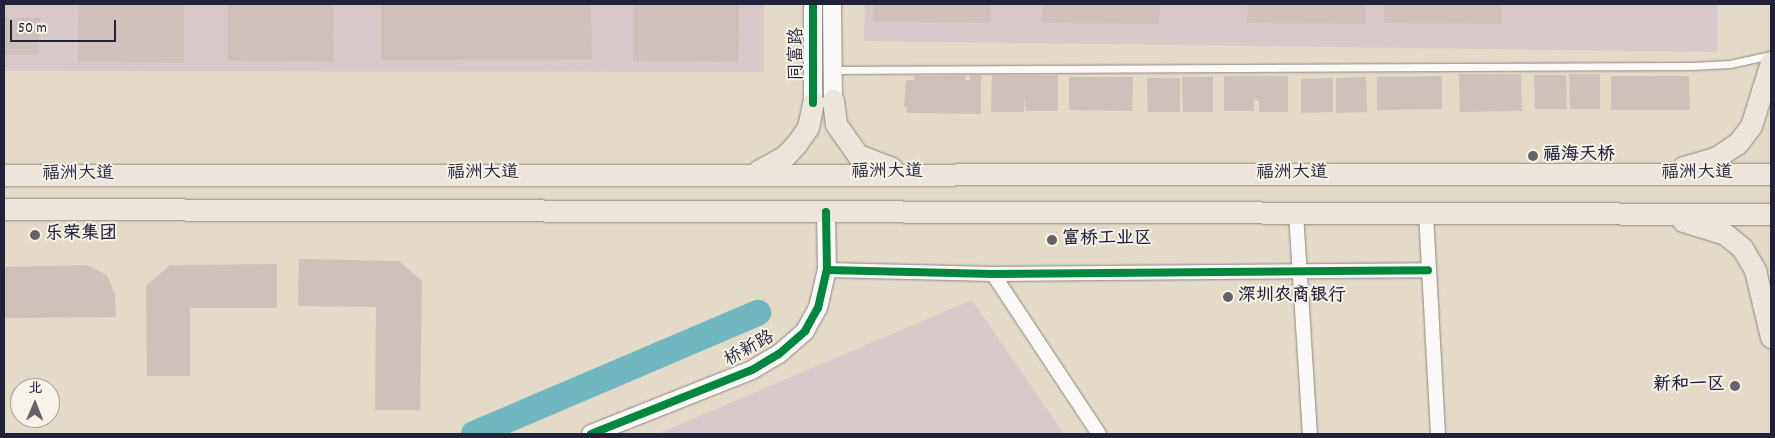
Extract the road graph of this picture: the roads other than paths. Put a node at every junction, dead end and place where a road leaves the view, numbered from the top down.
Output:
1 (813, 4) edge
2 (832, 4) edge
3 (1771, 55) edge
4 (1771, 62) edge
5 (833, 70) junction
6 (823, 102) junction
7 (754, 173) junction
8 (904, 173) junction
9 (1642, 174) junction
10 (1771, 174) edge
11 (4, 175) edge
12 (4, 209) edge
13 (826, 212) junction
14 (1296, 213) junction
15 (1426, 213) junction
16 (1639, 213) junction
17 (1771, 214) edge
18 (827, 270) junction
19 (1428, 270) junction
20 (1298, 271) junction
21 (993, 274) junction
22 (1771, 337) edge
23 (591, 434) edge
24 (1098, 434) edge
25 (1310, 434) edge
26 (1438, 434) edge

1 - 6 street, 同富路
2 - 5 street, 同富路
3 - 5 lane
4 - 9 main road
5 - 6 street, 同富路
6 - 7 main road
6 - 8 main road
7 - 8 main road, 福洲大道
7 - 11 main road, 福洲大道
8 - 9 main road, 福洲大道
9 - 10 main road, 福洲大道
12 - 13 main road, 福洲大道
13 - 14 main road, 福洲大道
13 - 18 street, 桥新路
14 - 15 main road, 福洲大道
14 - 20 street
15 - 16 main road, 福洲大道
15 - 19 street
16 - 17 main road, 福洲大道
16 - 22 main road
18 - 21 street
18 - 23 street, 桥新路
19 - 20 street
19 - 26 street
20 - 21 street
20 - 25 street
21 - 24 street

